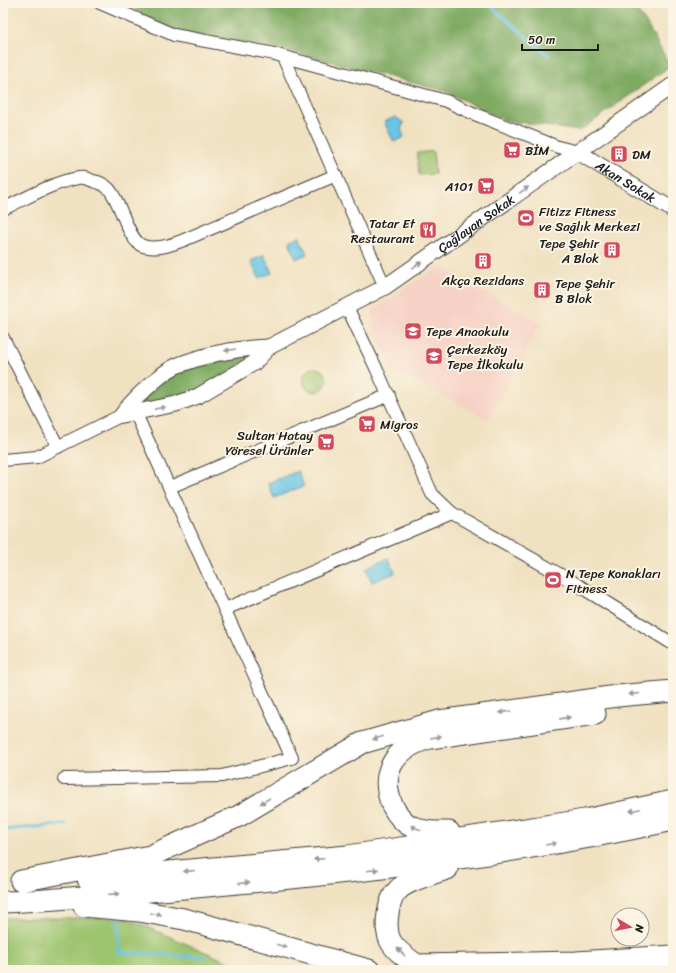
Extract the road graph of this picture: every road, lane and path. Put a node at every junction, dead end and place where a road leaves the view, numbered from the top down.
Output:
1 (100, 3) edge
2 (284, 57) junction
3 (673, 85) edge
4 (578, 152) junction
5 (336, 175) junction
6 (3, 209) edge
7 (673, 210) edge
8 (385, 287) junction
9 (347, 307) junction
10 (3, 338) edge
11 (269, 347) junction
12 (389, 395) junction
13 (129, 414) junction
14 (58, 447) junction
15 (3, 460) edge
16 (170, 487) junction
17 (452, 513) junction
18 (225, 609) junction
19 (673, 644) edge
20 (673, 691) edge
21 (673, 705) edge
22 (64, 779) dead end
23 (673, 801) edge
24 (673, 820) edge
25 (511, 841) junction
26 (12, 881) edge
27 (11, 902) edge
28 (673, 956) edge
29 (369, 970) edge

1 - 2 street
2 - 4 street
2 - 5 street
3 - 4 street, Çağlayan Sokak
4 - 7 street, Akan Sokak
8 -> 4 street, Çağlayan Sokak
5 - 6 street
5 - 8 street
8 - 9 street, Çağlayan Sokak
9 - 11 street, Çağlayan Sokak
9 - 12 street
10 - 14 street
13 -> 11 street
11 -> 13 street
12 - 16 street
12 - 17 street
13 - 14 street
13 - 16 street
14 - 15 street
16 - 18 street
17 - 18 street
17 - 19 street
18 - 22 street
20 -> 26 highway
25 -> 21 highway
23 -> 25 highway
25 -> 24 highway
25 -> 26 highway
27 -> 25 highway
28 -> 25 highway
27 -> 29 highway

